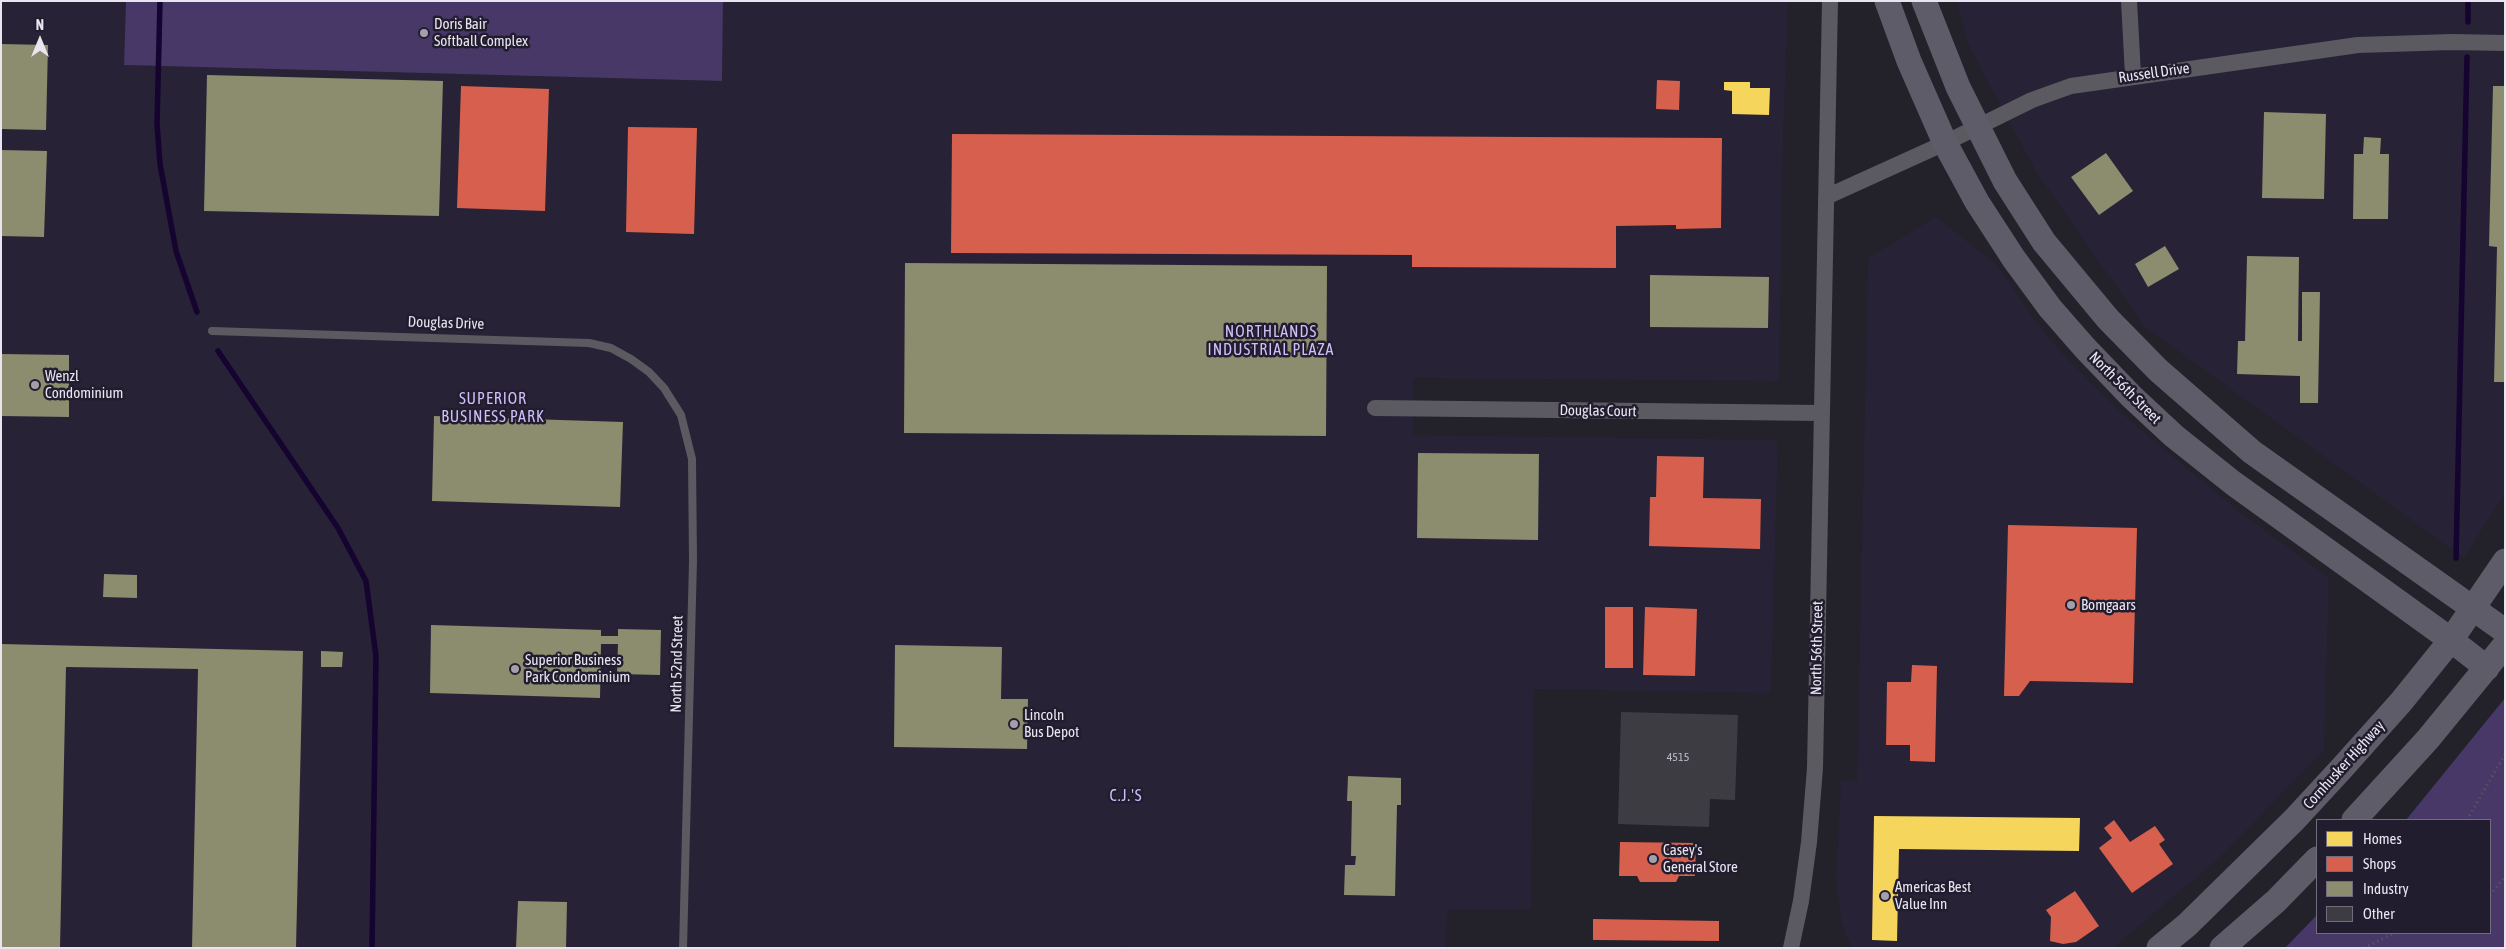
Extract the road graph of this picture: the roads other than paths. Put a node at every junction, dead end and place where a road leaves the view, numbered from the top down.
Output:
1 (1830, 1) edge
2 (1887, 1) edge
3 (1924, 1) edge
4 (2129, 1) edge
5 (2505, 44) edge
6 (2133, 75) junction
7 (1978, 127) junction
8 (1946, 143) junction
9 (1826, 197) junction
10 (212, 331) dead end
11 (664, 388) joint
12 (1375, 408) dead end
13 (1821, 413) junction
14 (2505, 561) edge
15 (2474, 609) junction
16 (2505, 631) edge
17 (2451, 640) junction
18 (2505, 645) edge
19 (2487, 668) junction
20 (2355, 819) edge
21 (2316, 860) edge
22 (683, 948) edge
23 (1792, 948) edge
24 (2159, 948) edge
25 (2222, 948) edge

1 - 9 street, North 56th Street
2 - 8 main road, North 56th Street
3 - 7 main road
4 - 6 street
5 - 6 street, Russell Drive
6 - 7 street, Russell Drive
7 - 8 street, Russell Drive
7 - 15 main road
8 - 9 street, Russell Drive
8 - 17 main road, North 56th Street
9 - 13 street, North 56th Street
10 - 11 lane, Douglas Drive
11 - 22 lane, North 52nd Street
12 - 13 street, Douglas Court
13 - 23 street, North 56th Street
14 - 15 main road, Cornhusker Highway
15 - 16 main road
15 - 17 main road, Cornhusker Highway
17 - 19 main road, North 56th Street
17 - 24 main road, Cornhusker Highway
18 - 19 main road
19 - 20 main road
21 - 25 main road

